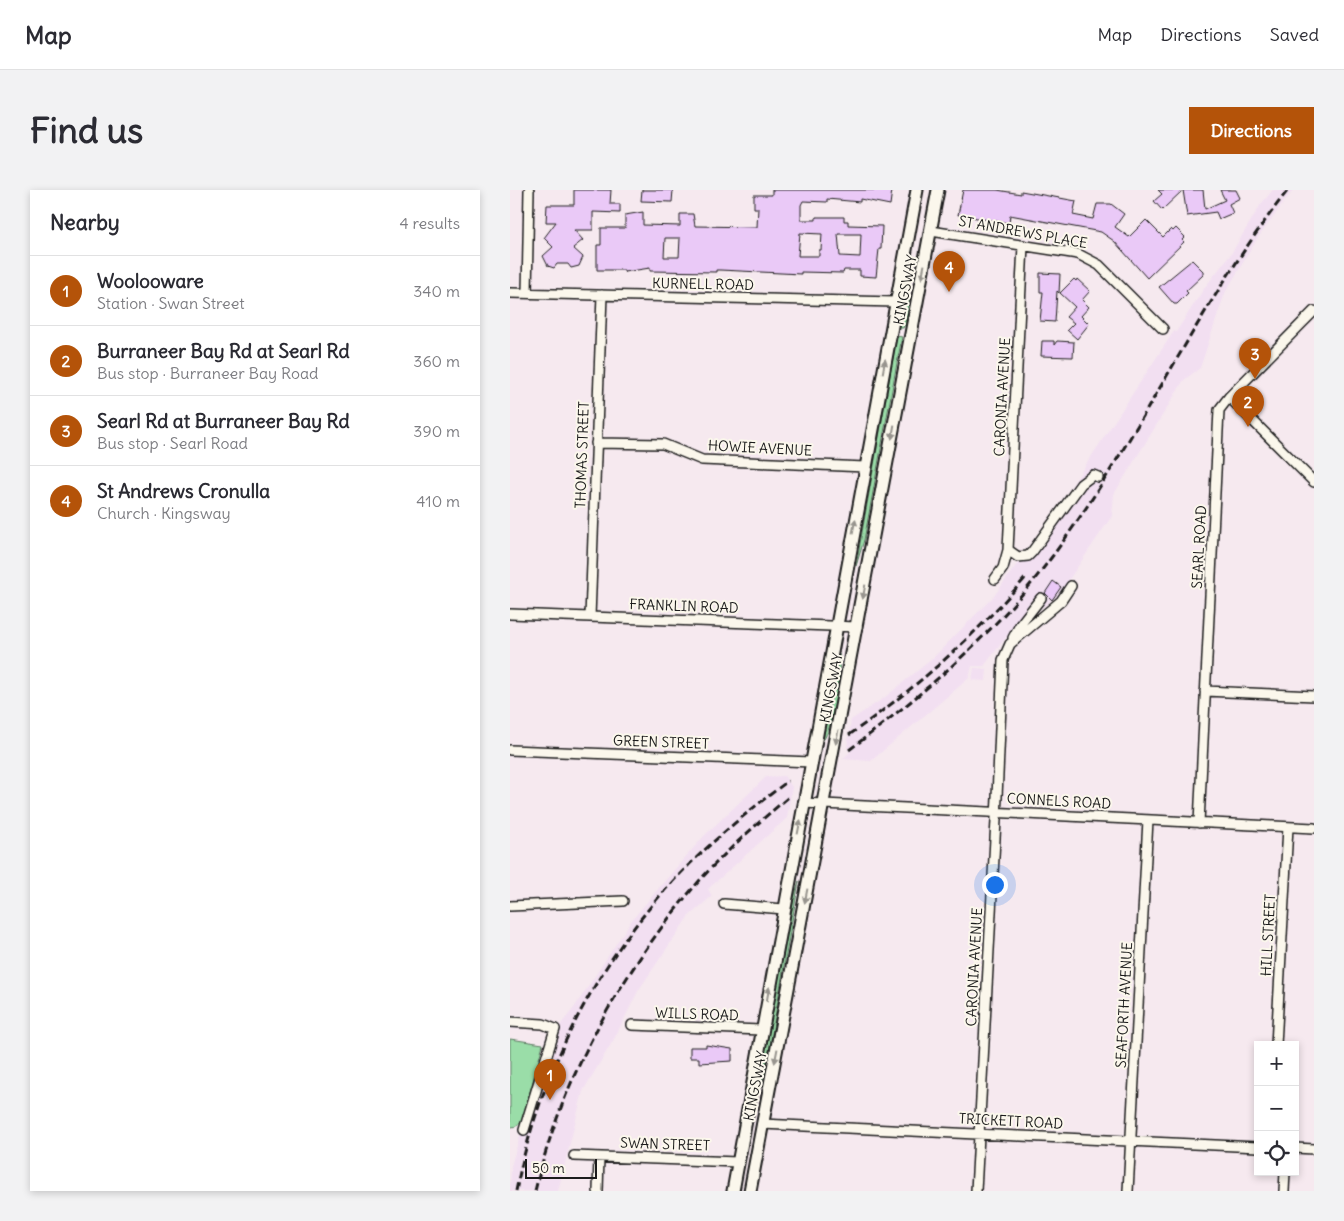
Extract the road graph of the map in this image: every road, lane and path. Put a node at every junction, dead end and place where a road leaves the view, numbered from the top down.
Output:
1 (529, 190) edge
2 (917, 190) edge
3 (938, 190) edge
4 (911, 226) junction
5 (931, 230) junction
6 (1023, 245) junction
7 (510, 293) edge
8 (527, 294) junction
9 (602, 295) junction
10 (896, 302) junction
11 (1314, 311) edge
12 (1163, 329) dead end
13 (1229, 397) junction
14 (596, 443) junction
15 (866, 467) junction
16 (1098, 477) dead end
17 (1314, 482) edge
18 (1008, 550) junction
19 (995, 579) dead end
20 (1071, 586) dead end
21 (1042, 598) dead end
22 (510, 614) edge
23 (590, 617) junction
24 (836, 626) junction
25 (857, 627) junction
26 (1010, 644) junction
27 (1205, 691) junction
28 (1314, 696) edge
29 (510, 750) edge
30 (811, 762) junction
31 (803, 804) junction
32 (824, 804) junction
33 (997, 811) junction
34 (1148, 820) junction
35 (1199, 823) junction
36 (1288, 827) junction
37 (1314, 828) edge
38 (623, 901) dead end
39 (724, 904) dead end
40 (510, 906) edge
41 (784, 909) junction
42 (510, 1022) edge
43 (632, 1025) dead end
44 (761, 1030) junction
45 (1276, 1041) edge
46 (762, 1124) junction
47 (524, 1130) dead end
48 (979, 1133) junction
49 (1130, 1141) junction
50 (1254, 1147) edge
51 (1299, 1148) edge
52 (1314, 1150) edge
53 (574, 1156) dead end
54 (600, 1157) junction
55 (738, 1162) junction
56 (755, 1164) junction
57 (1285, 1176) edge
58 (598, 1191) edge
59 (733, 1191) edge
60 (750, 1191) edge
61 (976, 1191) edge
62 (1128, 1191) edge
63 (1284, 1191) edge

1 - 8 street
2 - 4 main road, KINGSWAY
3 - 5 main road, KINGSWAY
4 - 5 main road, ST ANDREWS PLACE
4 - 10 main road, KINGSWAY
5 - 6 street, ST ANDREWS PLACE
5 -> 25 main road, KINGSWAY
6 - 12 street, ST ANDREWS PLACE
6 - 18 street, CARONIA AVENUE
7 - 8 street, KURNELL ROAD
8 - 9 street, KURNELL ROAD
9 - 10 street, KURNELL ROAD
9 - 14 street, THOMAS STREET
15 -> 10 main road, KINGSWAY
11 - 13 street, SEARL ROAD
13 - 17 street
13 - 27 street, SEARL ROAD
14 - 15 street, HOWIE AVENUE
14 - 23 street, THOMAS STREET
24 -> 15 main road, KINGSWAY
16 - 18 street
18 - 19 street, CARONIA AVENUE
20 - 26 street
21 - 26 street, CARONIA AVENUE
22 - 23 street, FRANKLIN ROAD
23 - 24 street, FRANKLIN ROAD
24 - 25 street, FRANKLIN ROAD
24 - 30 main road, KINGSWAY
25 -> 32 main road, KINGSWAY
26 - 33 street, CARONIA AVENUE
27 - 28 street
27 - 35 street, SEARL ROAD
29 - 30 street, GREEN STREET
30 - 31 main road, KINGSWAY
31 - 32 street, CONNELS ROAD
41 -> 31 main road, KINGSWAY
32 - 33 street, CONNELS ROAD
32 -> 46 main road, KINGSWAY
33 - 34 street, CONNELS ROAD
33 - 48 street, CARONIA AVENUE
34 - 35 street, CONNELS ROAD
34 - 49 street, SEAFORTH AVENUE
35 - 36 street, CONNELS ROAD
36 - 37 street, CONNELS ROAD
36 - 45 street, HILL STREET
38 - 40 street
39 - 41 street
44 -> 41 main road, KINGSWAY
42 - 47 street
43 - 44 street, WILLS ROAD
44 - 55 main road, KINGSWAY
46 - 48 street, TRICKETT ROAD
46 - 56 main road, KINGSWAY
48 - 49 street, TRICKETT ROAD
48 - 61 street, CARONIA AVENUE
49 - 50 street, TRICKETT ROAD
49 - 62 street, SEAFORTH AVENUE
51 - 52 street
53 - 54 street, SWAN STREET
54 - 55 street, SWAN STREET
54 - 58 street
55 - 56 main road, SWAN STREET
55 - 59 main road, KINGSWAY
56 - 60 main road, KINGSWAY
57 - 63 street

